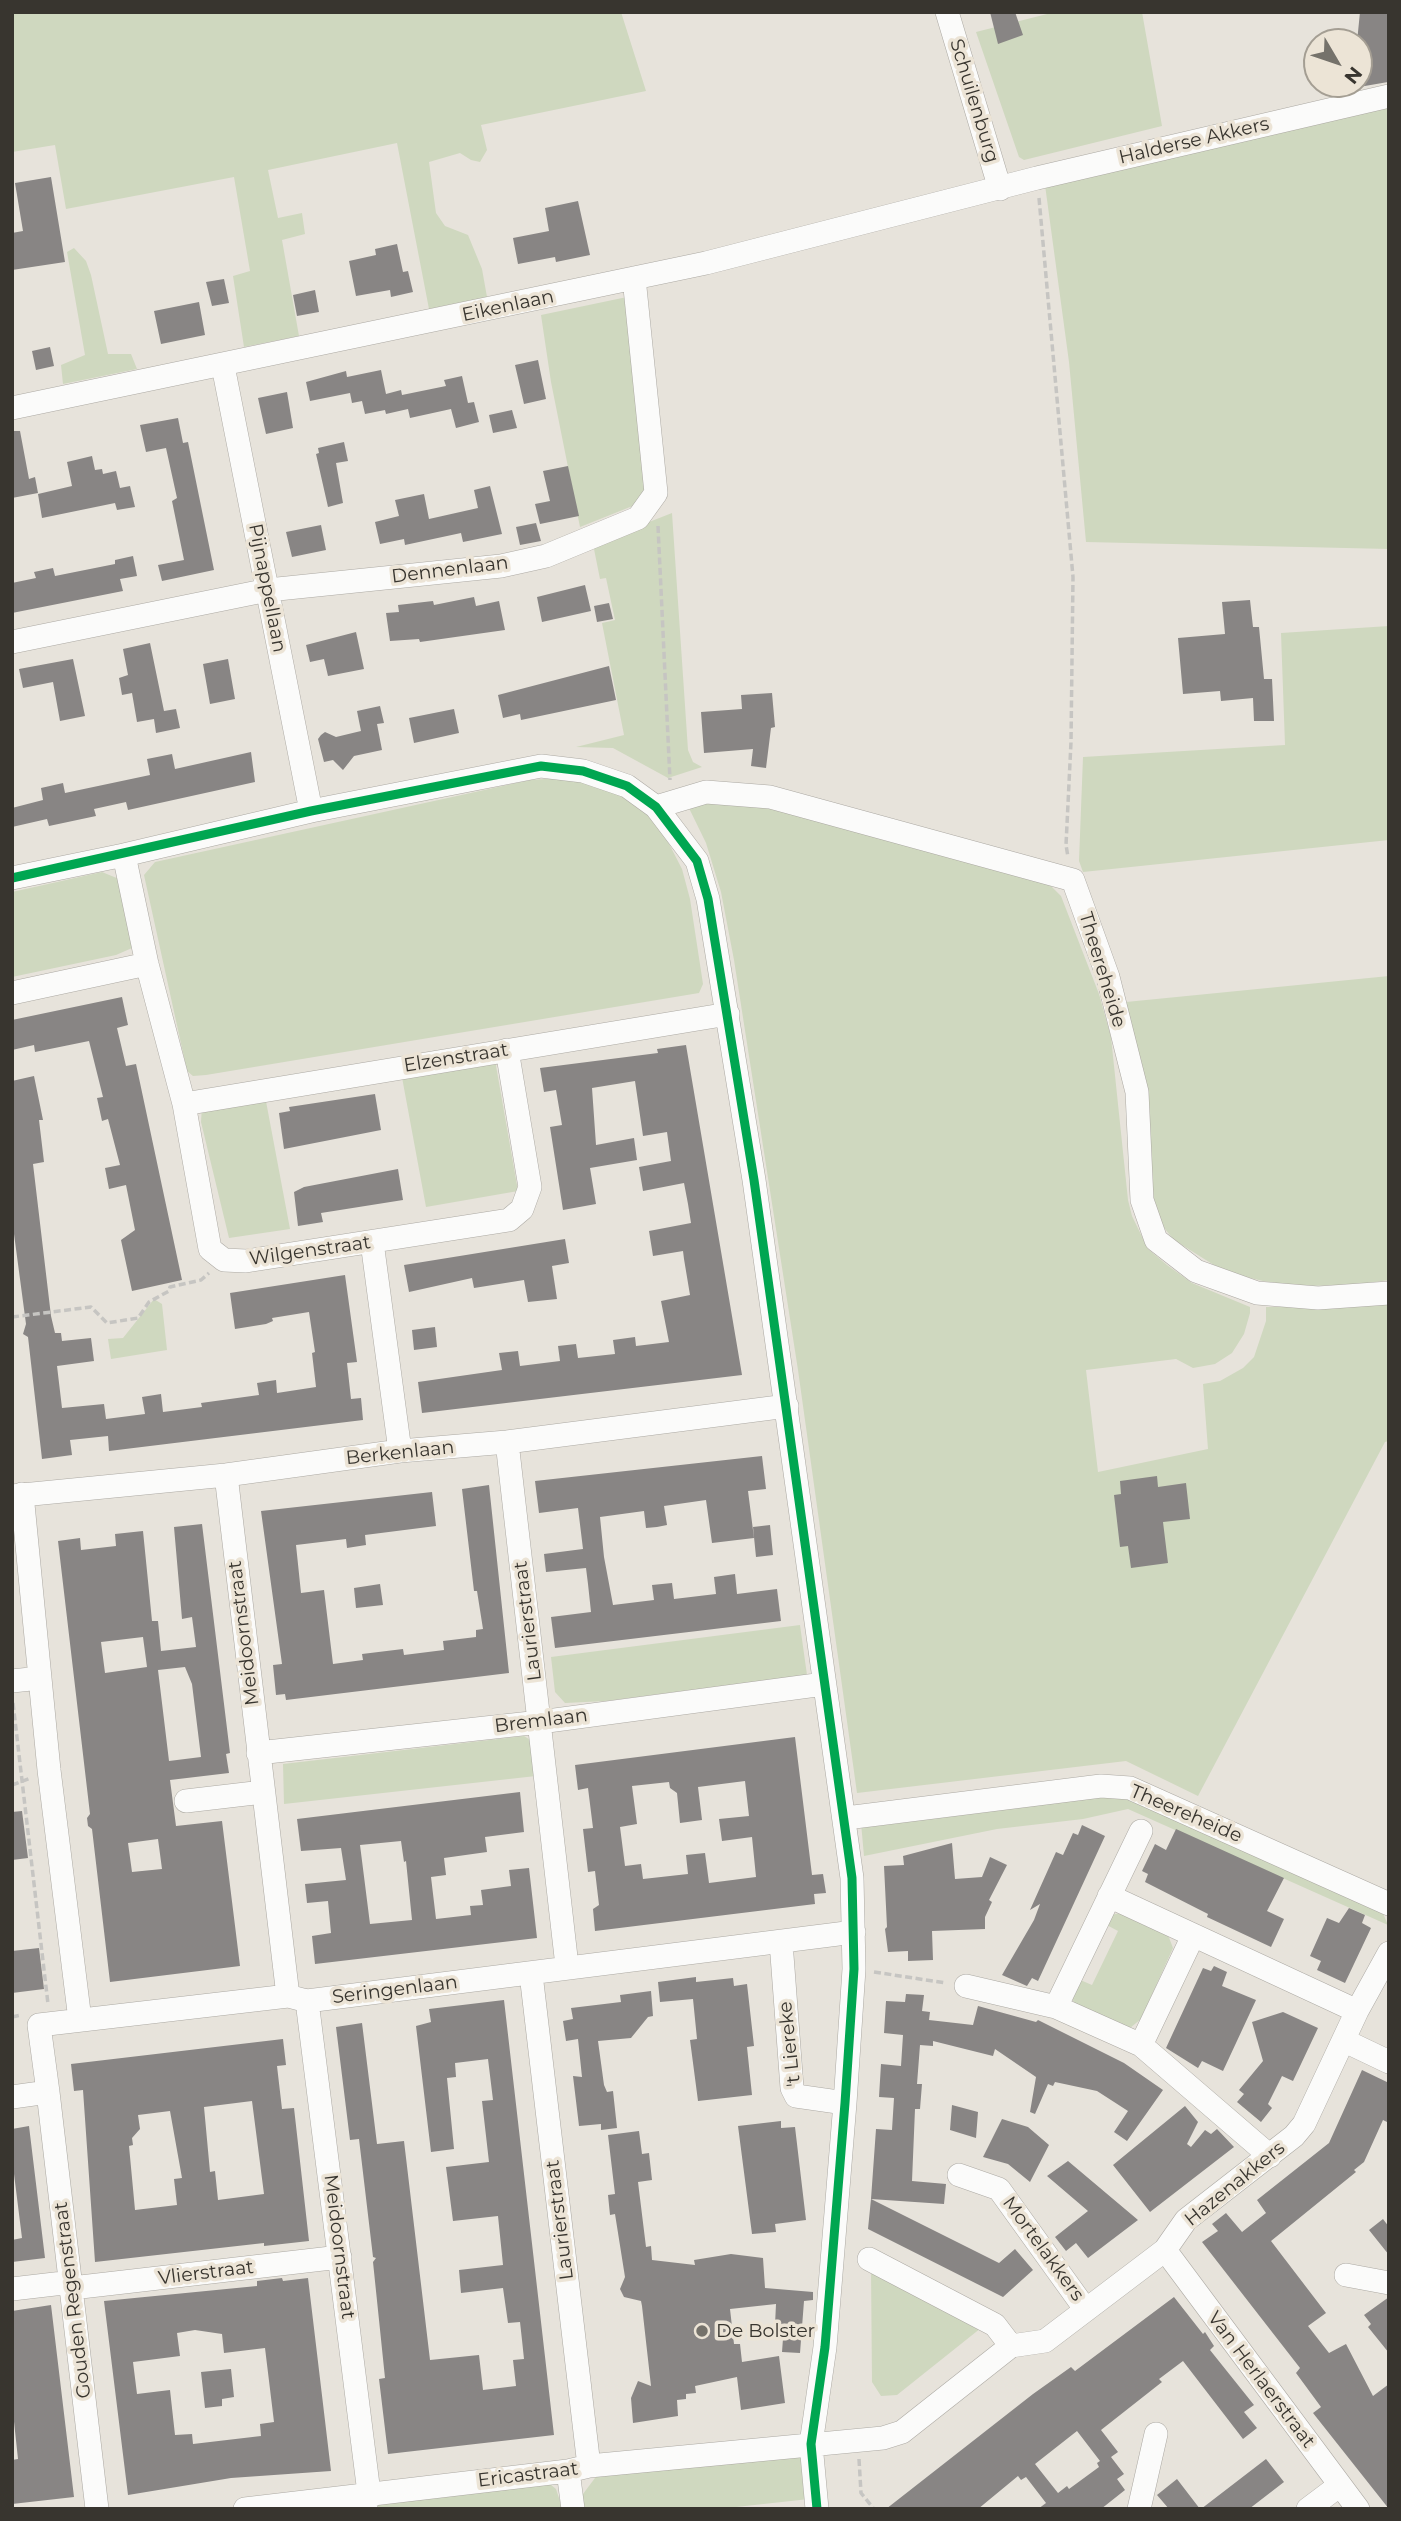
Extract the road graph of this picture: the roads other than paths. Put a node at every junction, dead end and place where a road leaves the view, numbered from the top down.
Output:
1 (947, 12) edge
2 (1389, 96) edge
3 (1000, 189) junction
4 (634, 278) junction
5 (223, 366) junction
6 (12, 408) edge
7 (268, 590) junction
8 (12, 642) edge
9 (656, 807) junction
10 (311, 811) junction
11 (124, 855) junction
12 (12, 878) edge
13 (147, 964) junction
14 (12, 993) edge
15 (728, 1014) junction
16 (507, 1050) junction
17 (184, 1104) junction
18 (372, 1242) junction
19 (1389, 1293) edge
20 (787, 1406) junction
21 (507, 1442) junction
22 (400, 1451) junction
23 (226, 1475) junction
24 (17, 1495) edge
25 (40, 1678) junction
26 (12, 1681) edge
27 (824, 1684) junction
28 (540, 1722) junction
29 (258, 1753) junction
30 (263, 1792) junction
31 (186, 1801) dead end
32 (846, 1818) junction
33 (1141, 1831) dead end
34 (1109, 1896) junction
35 (1389, 1904) edge
36 (854, 1932) junction
37 (1193, 1936) junction
38 (781, 1942) junction
39 (1389, 1953) edge
40 (567, 1966) junction
41 (531, 1974) junction
42 (966, 1986) road end
43 (297, 1998) junction
44 (1056, 2007) junction
45 (1357, 2011) junction
46 (80, 2020) junction
47 (1345, 2041) junction
48 (1141, 2045) junction
49 (1389, 2062) edge
50 (48, 2092) junction
51 (12, 2096) edge
52 (845, 2103) junction
53 (1270, 2156) junction
54 (959, 2175) dead end
55 (1165, 2250) junction
56 (340, 2257) junction
57 (869, 2259) dead end
58 (1346, 2274) dead end
59 (1389, 2283) edge
60 (72, 2285) junction
61 (12, 2289) edge
62 (1086, 2310) junction
63 (1011, 2346) junction
64 (1156, 2434) dead end
65 (811, 2444) junction
66 (578, 2469) junction
67 (1340, 2486) junction
68 (367, 2501) edge
69 (97, 2509) edge
70 (245, 2509) edge
71 (573, 2509) edge
72 (817, 2509) edge
73 (1139, 2509) edge
74 (1308, 2509) edge
75 (1358, 2509) edge

1 - 3 street, Schuilenburg
2 - 3 street, Halderse Akkers
3 - 4 street, Eikenlaan
4 - 5 street, Eikenlaan
4 - 7 street, Dennenlaan
5 - 6 street, Eikenlaan
5 - 7 street, Pijnappellaan
7 - 8 street, Dennenlaan
7 - 10 street, Pijnappellaan
9 - 10 street
9 - 15 street
9 - 19 street, Theereheide
10 - 11 street
11 - 12 street
11 - 13 street, Wilgenstraat
13 - 14 street
13 - 17 street, Wilgenstraat
15 - 16 street, Elzenstraat
15 - 20 street
16 - 17 street, Elzenstraat
16 - 18 street, Wilgenstraat
17 - 18 street, Wilgenstraat
18 - 22 street
20 - 21 street, Berkenlaan
20 - 27 street
21 - 22 street, Berkenlaan
21 - 28 street, Laurierstraat
22 - 23 street, Berkenlaan
23 - 24 street, Berkenlaan
23 - 29 street, Meidoornstraat
24 - 25 street
25 - 26 street
25 - 46 street
27 - 28 street, Bremlaan
27 - 32 street
28 - 29 street, Bremlaan
28 - 40 street, Laurierstraat
29 - 30 street, Meidoornstraat
30 - 31 street
30 - 43 street, Meidoornstraat
32 - 35 street, Theereheide
32 - 36 street
33 - 34 street
34 - 37 street
34 - 44 street
36 - 38 street, Seringenlaan
36 - 52 street
37 - 45 street
37 - 48 street
38 - 40 street, Seringenlaan
38 - 52 street, 't Liereke
39 - 45 street, Hazenakkers
40 - 41 street, Seringenlaan
41 - 43 street, Seringenlaan
41 - 66 street, Laurierstraat
42 - 44 street
43 - 46 street, Seringenlaan
43 - 56 street, Meidoornstraat
44 - 48 street
45 - 47 street, Hazenakkers
46 - 50 street, Seringenlaan
47 - 49 street
47 - 53 street, Hazenakkers
48 - 53 street
50 - 51 street
50 - 60 street, Gouden Regenstraat
52 - 65 street
53 - 55 street, Hazenakkers
54 - 62 street, Mortelakkers
55 - 62 street, Hazenakkers
55 - 67 street, Van Herlaerstraat
56 - 60 street, Vlierstraat
56 - 68 street, Meidoornstraat
57 - 63 street
58 - 59 street
60 - 61 street, Vlierstraat
60 - 69 street, Gouden Regenstraat
62 - 63 street, Hazenakkers
63 - 65 street, Hazenakkers
64 - 73 street
65 - 66 street, Ericastraat
65 - 72 street
66 - 68 street, Ericastraat
66 - 71 street, Laurierstraat
67 - 74 street
67 - 75 street, Van Herlaerstraat
68 - 70 street, Ericastraat

